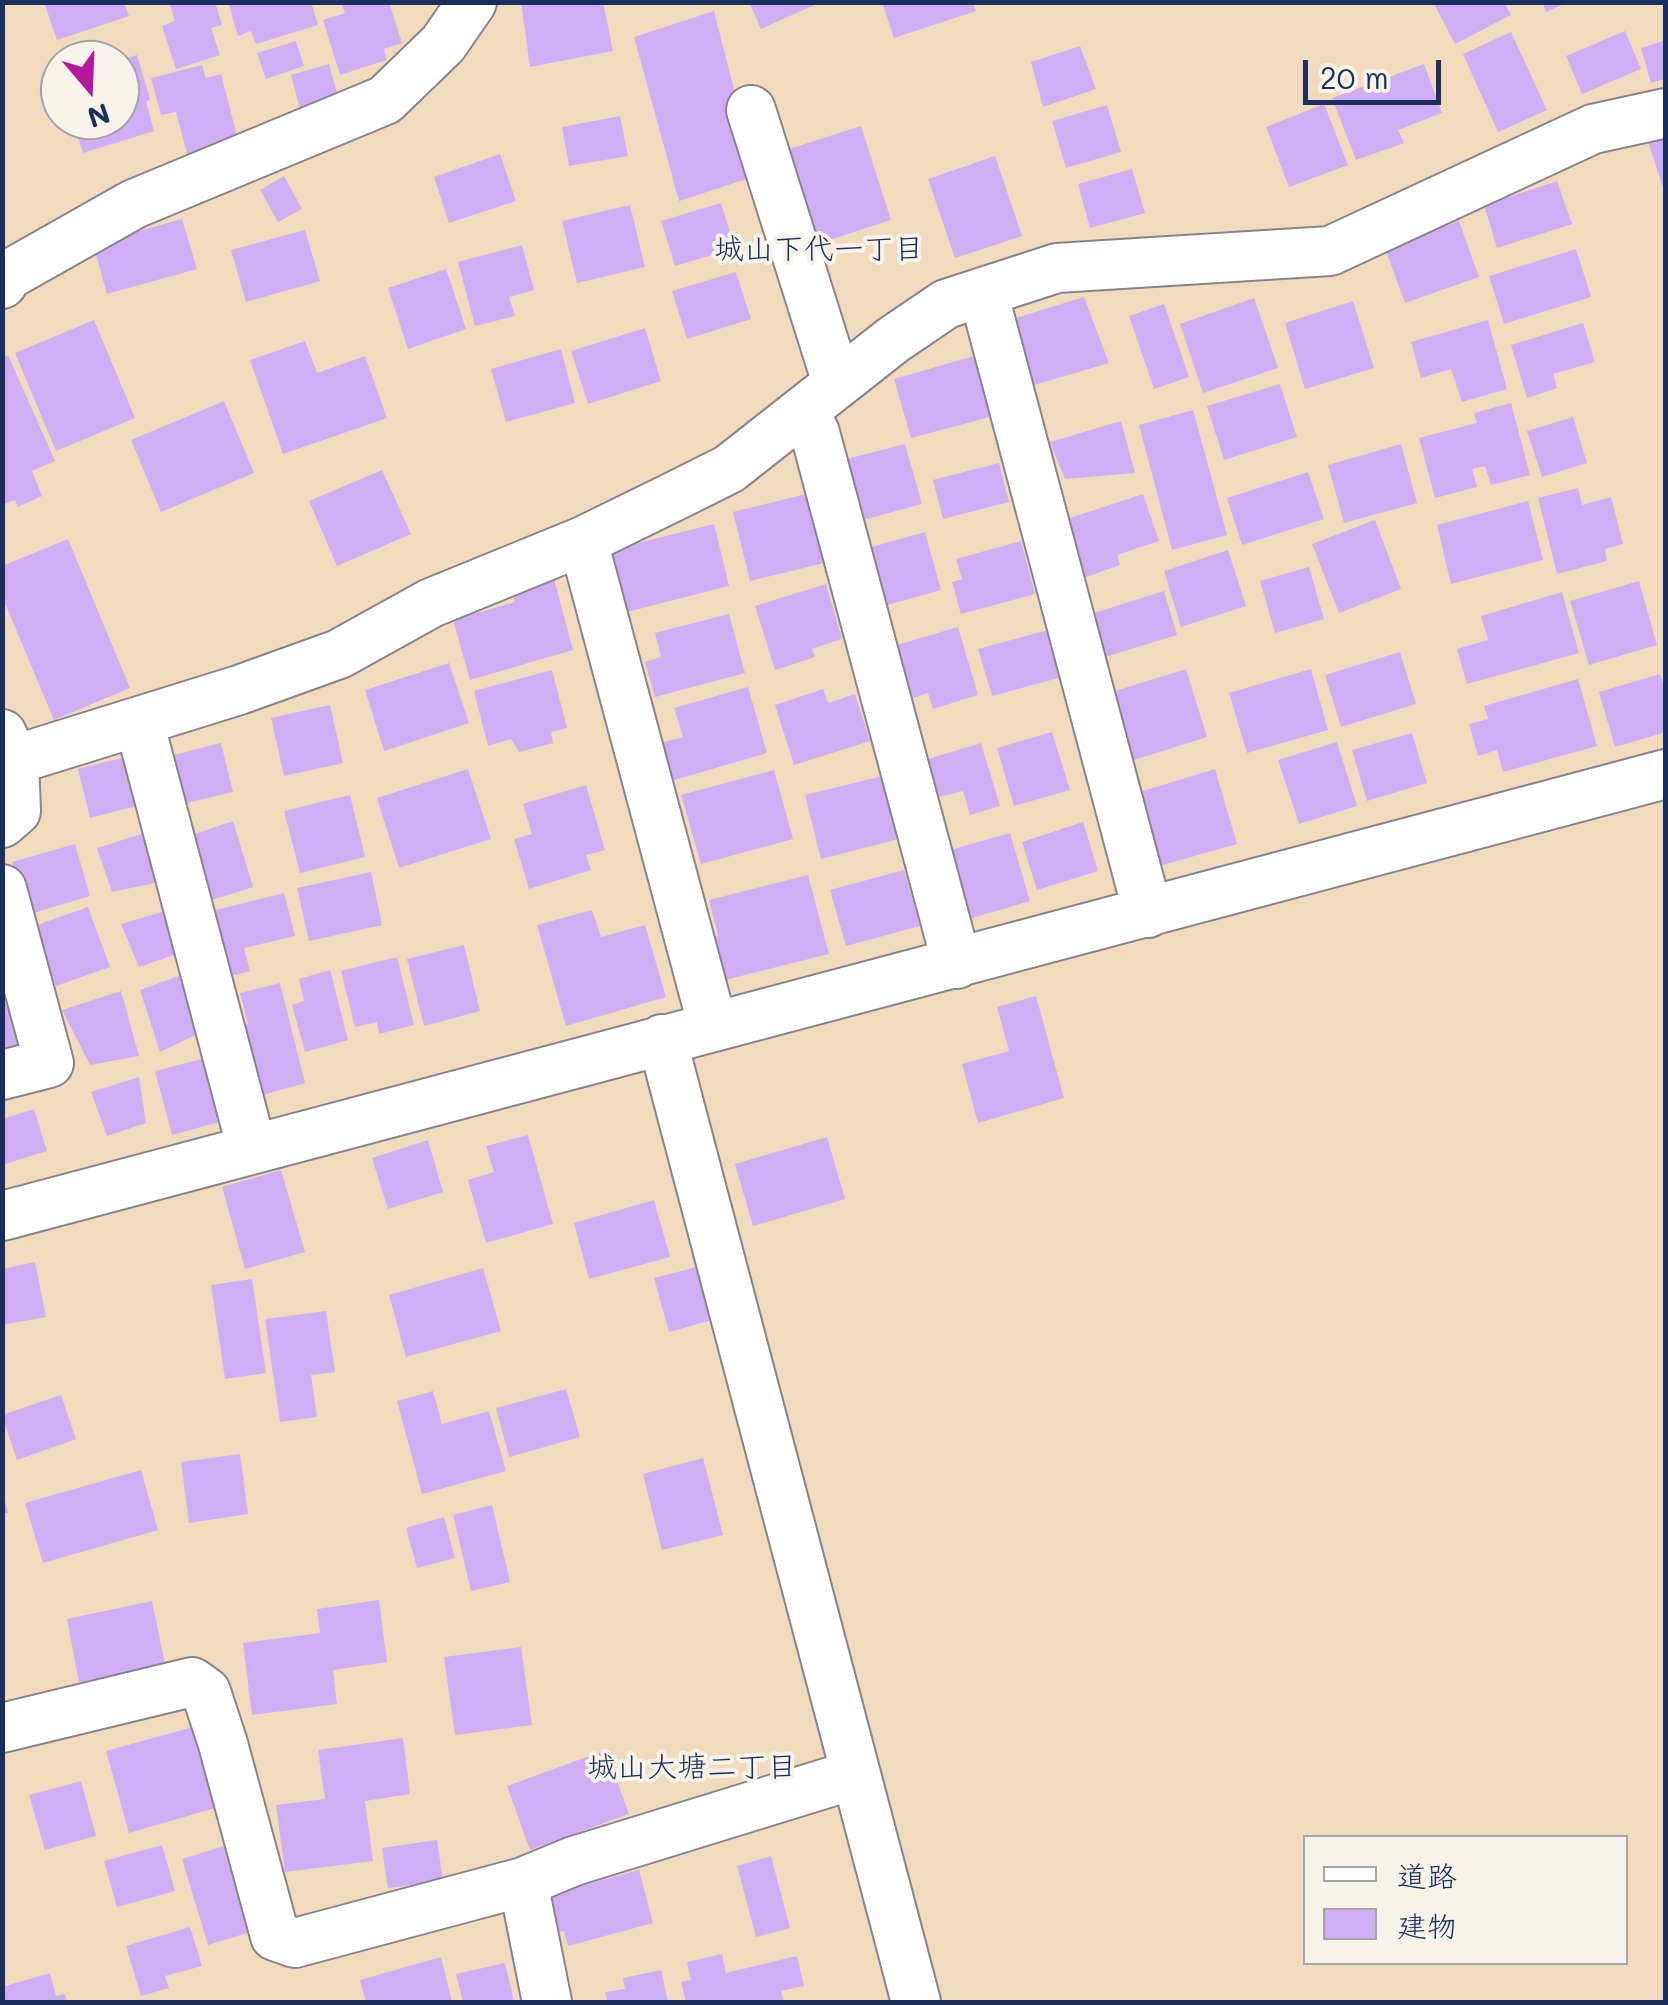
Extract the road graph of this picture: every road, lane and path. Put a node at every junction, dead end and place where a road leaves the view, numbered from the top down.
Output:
1 (472, 2) edge
2 (750, 110) dead end
3 (1666, 113) edge
4 (2, 284) edge
5 (983, 292) junction
6 (820, 397) junction
7 (582, 541) junction
8 (139, 722) junction
9 (8, 747) edge
10 (1666, 774) edge
11 (2, 823) edge
12 (2, 889) edge
13 (1148, 913) junction
14 (957, 964) junction
15 (713, 1027) junction
16 (662, 1040) junction
17 (2, 1075) edge
18 (252, 1149) junction
19 (2, 1216) edge
20 (2, 1728) edge
21 (856, 1774) junction
22 (523, 1882) junction
23 (547, 2002) edge
24 (916, 2002) edge

1 - 4 street
2 - 6 street
3 - 5 street
5 - 6 street
5 - 13 street
6 - 7 street
6 - 14 street
7 - 8 street
7 - 15 street
8 - 9 street
8 - 18 street
9 - 11 street
10 - 13 street
12 - 17 street
13 - 14 street
14 - 15 street
15 - 16 street
16 - 18 street
16 - 21 street
18 - 19 street
20 - 22 street
21 - 22 street
21 - 24 street
22 - 23 street

